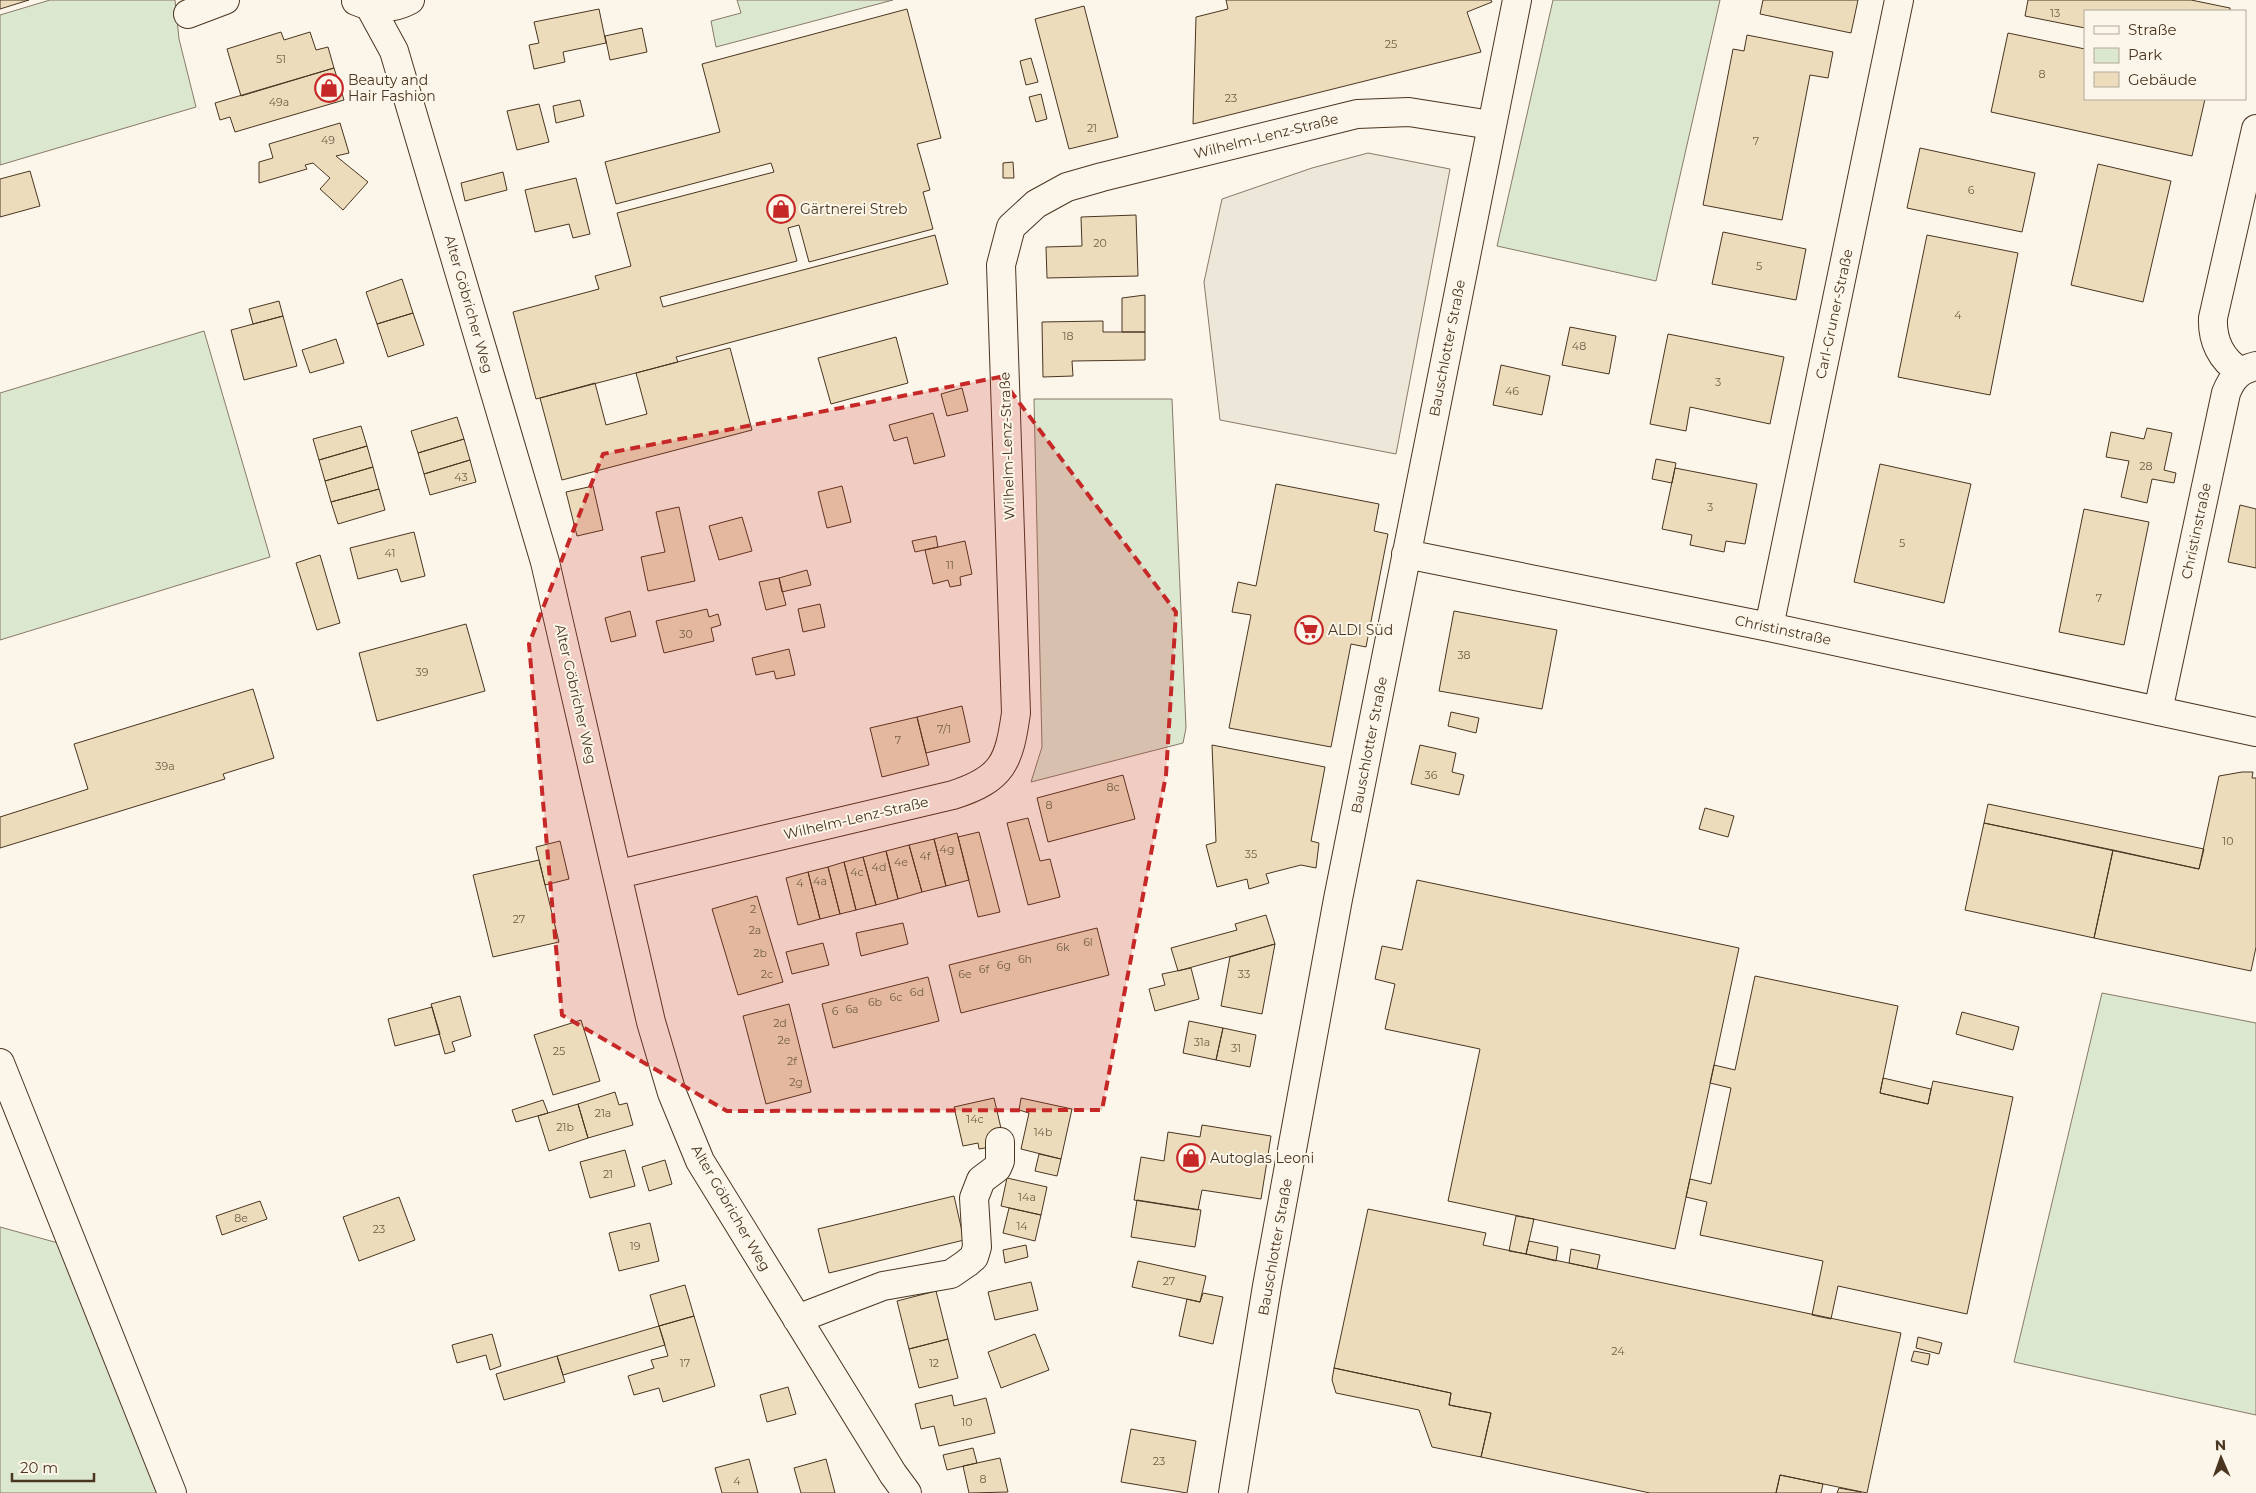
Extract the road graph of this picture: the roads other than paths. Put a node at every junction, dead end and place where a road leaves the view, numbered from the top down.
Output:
1 (226, 0) edge
2 (1517, 0) edge
3 (1899, 0) edge
4 (406, 2) edge
5 (362, 3) edge
6 (188, 14) dead end
7 (394, 51) junction
8 (1491, 125) junction
9 (2256, 129) edge
10 (2248, 369) edge
11 (1406, 554) junction
12 (1769, 627) junction
13 (2158, 711) junction
14 (2256, 732) edge
15 (618, 874) junction
16 (0, 1063) edge
17 (1000, 1142) dead end
18 (797, 1319) junction
19 (172, 1493) edge
20 (907, 1493) edge
21 (1233, 1493) edge

1 - 6 street
2 - 8 street, Bauschlotter Straße
3 - 12 street, Carl-Gruner-Straße
4 - 5 street
4 - 7 street, Alter Göbricher Weg
5 - 7 street, Alter Göbricher Weg
7 - 15 street, Alter Göbricher Weg
8 - 11 street, Bauschlotter Straße
8 - 15 street, Wilhelm-Lenz-Straße
9 - 10 street
10 - 13 street, Christinstraße
11 - 12 street, Christinstraße
11 - 21 street, Bauschlotter Straße
12 - 13 street, Christinstraße
13 - 14 street, Christinstraße
15 - 18 street, Alter Göbricher Weg
16 - 19 street
17 - 18 street
18 - 20 street, Alter Göbricher Weg

